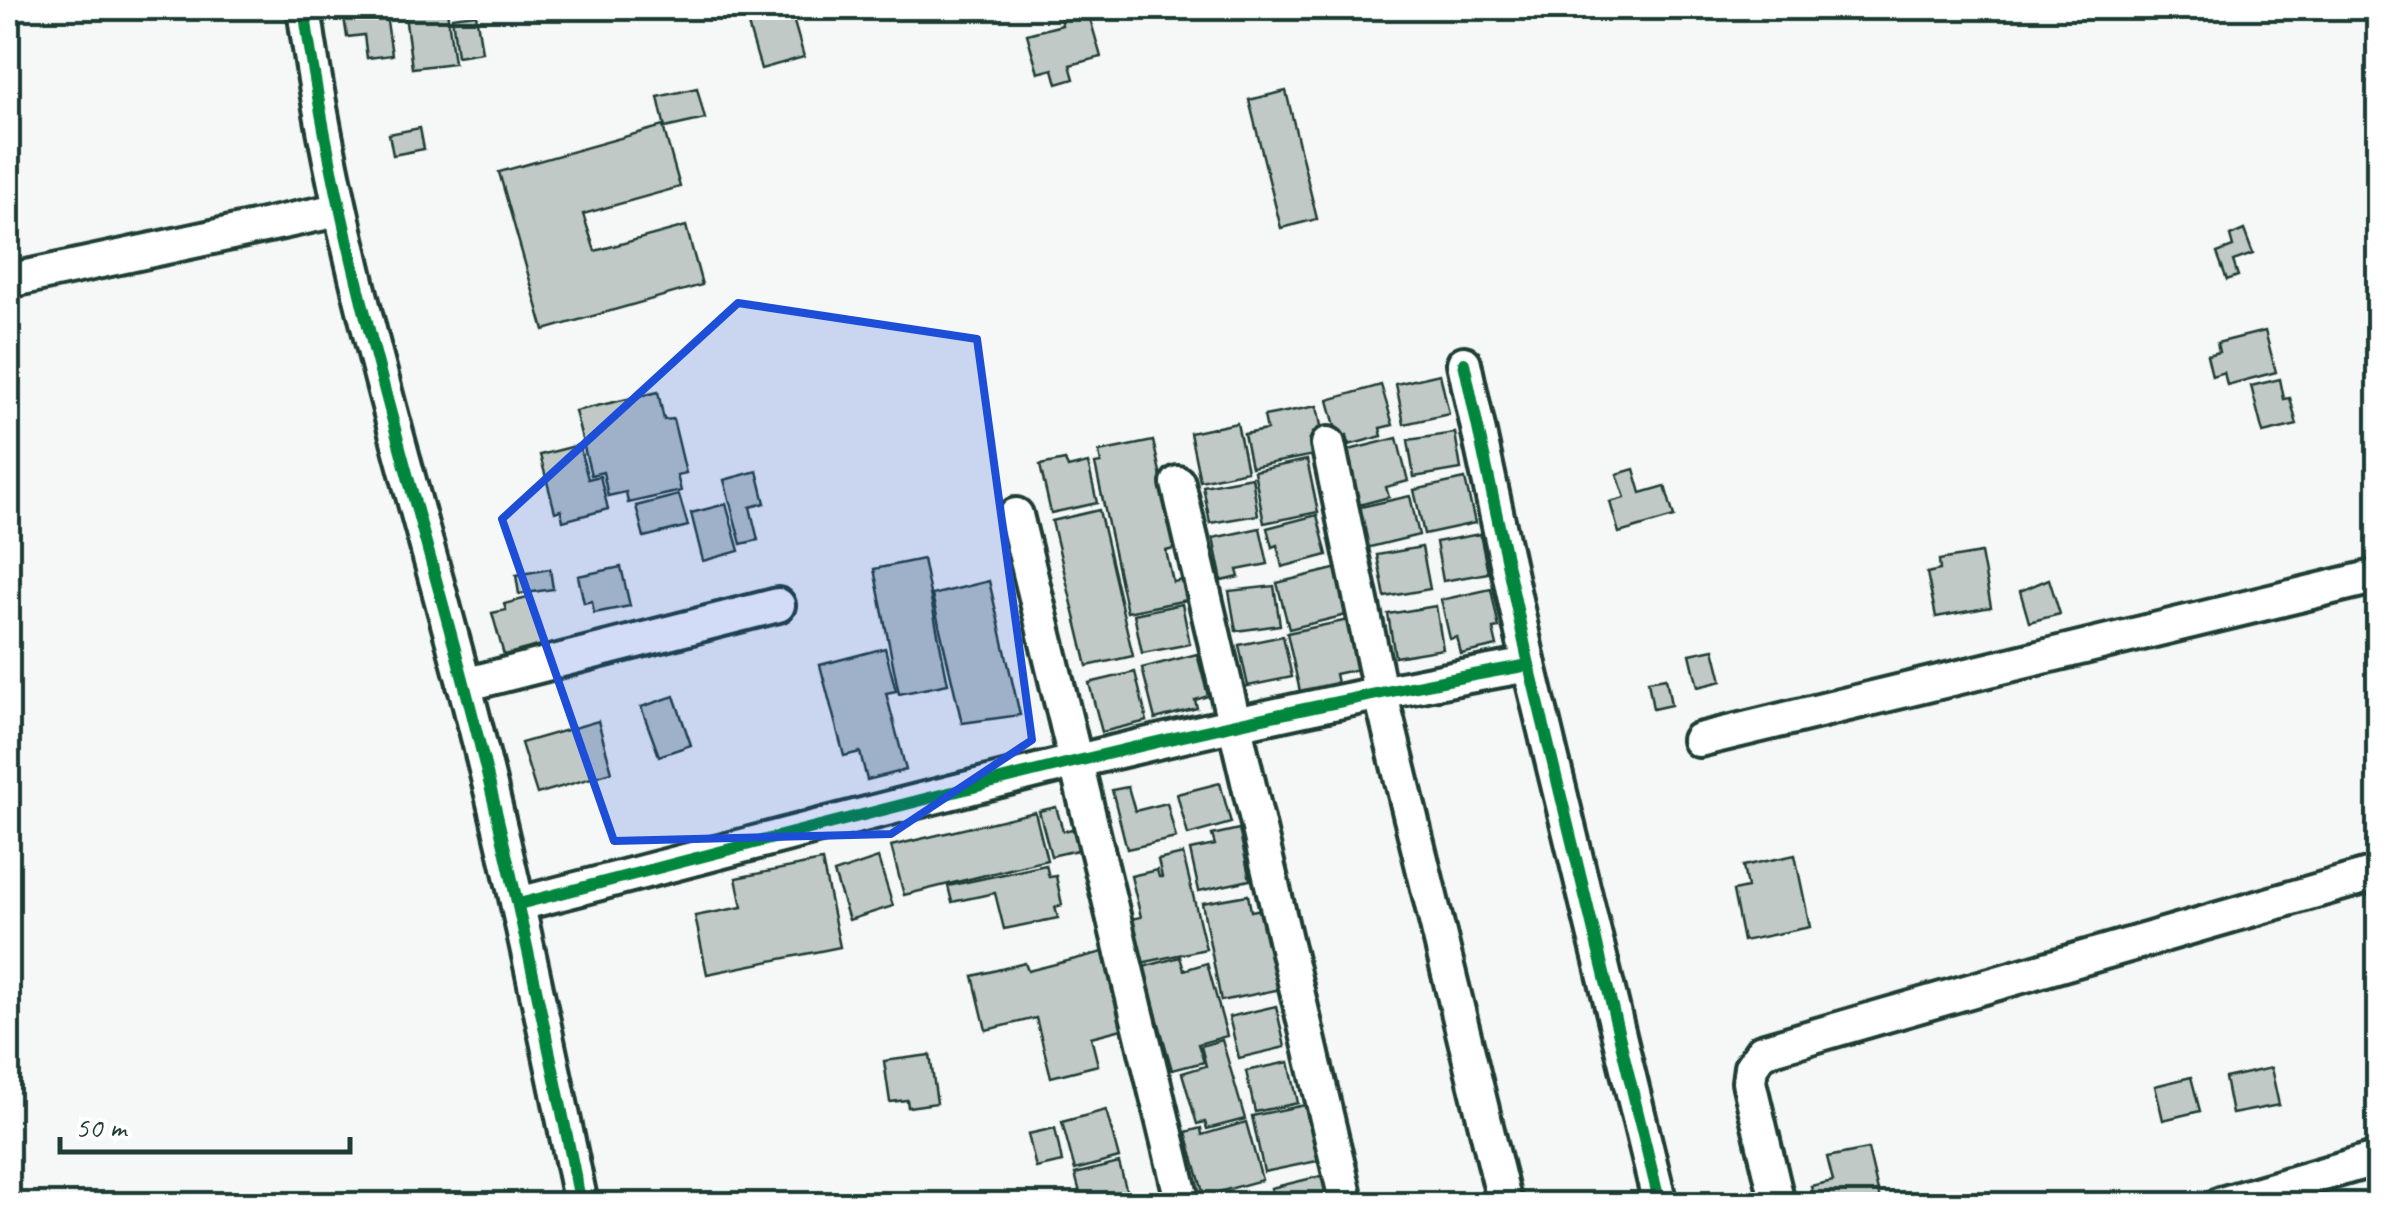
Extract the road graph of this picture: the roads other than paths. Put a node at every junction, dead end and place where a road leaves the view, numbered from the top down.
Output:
1 (304, 8) edge
2 (338, 210) junction
3 (8, 281) edge
4 (1464, 363) dead end
5 (1328, 444) dead end
6 (1178, 483) dead end
7 (1016, 515) dead end
8 (2378, 576) edge
9 (778, 605) dead end
10 (1529, 665) junction
11 (464, 685) junction
12 (1380, 691) junction
13 (1232, 723) junction
14 (1699, 740) dead end
15 (1074, 760) junction
16 (2378, 873) edge
17 (518, 904) junction
18 (2378, 1158) edge
19 (581, 1204) edge
20 (1183, 1204) edge
21 (1347, 1204) edge
22 (1505, 1204) edge
23 (1660, 1204) edge
24 (1778, 1204) edge
25 (2221, 1204) edge

1 - 2 street
2 - 3 street
2 - 11 street
4 - 10 street
5 - 12 street
6 - 13 street
7 - 15 street
8 - 14 street
9 - 11 street
10 - 12 street
10 - 23 street
11 - 17 street
12 - 13 street
12 - 22 street
13 - 15 street
13 - 21 street
15 - 17 street
15 - 20 street
16 - 24 street
17 - 19 street
18 - 25 street

